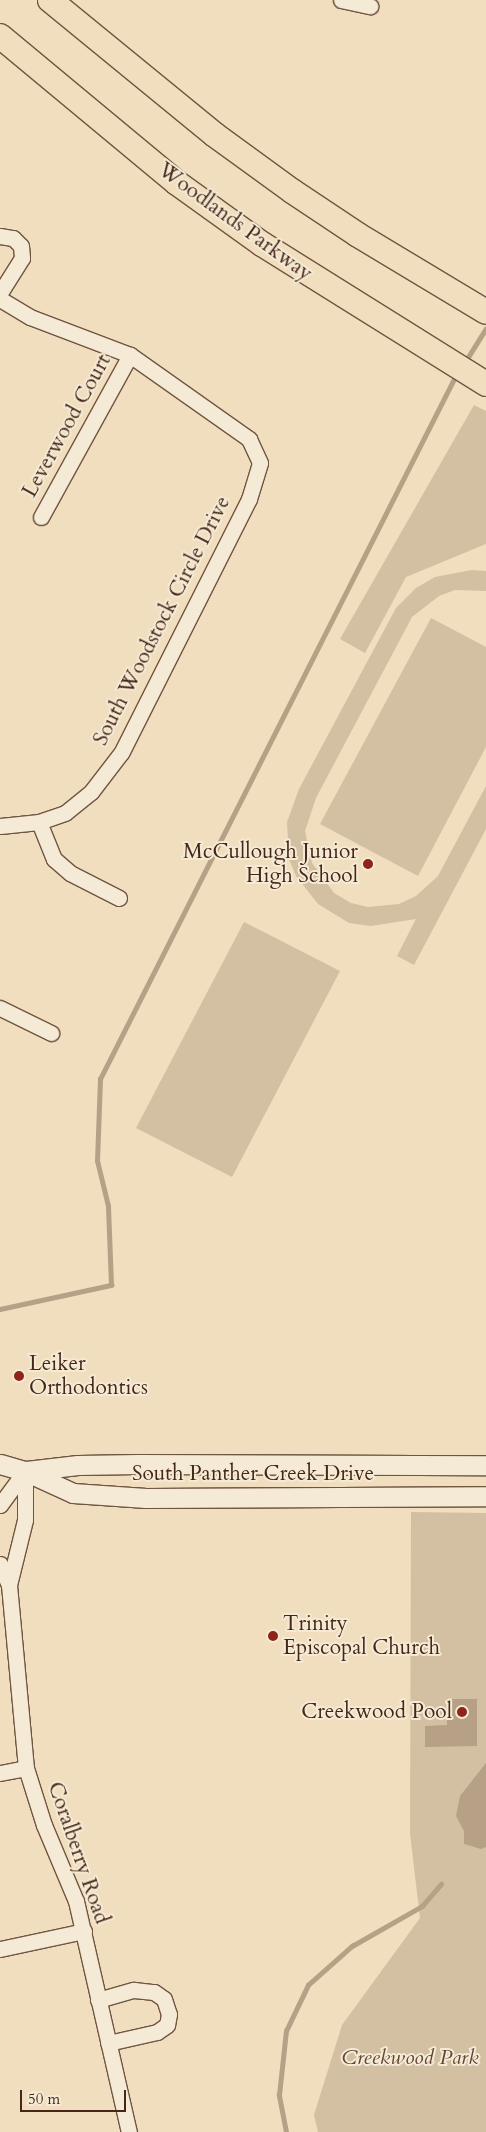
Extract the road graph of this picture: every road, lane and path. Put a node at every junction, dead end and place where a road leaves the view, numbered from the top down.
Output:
1 (50, 0) edge
2 (341, 0) edge
3 (370, 6) dead end
4 (0, 36) edge
5 (0, 236) edge
6 (0, 293) edge
7 (0, 299) edge
8 (479, 309) edge
9 (130, 355) junction
10 (486, 384) edge
11 (41, 517) dead end
12 (39, 822) junction
13 (0, 826) edge
14 (119, 898) dead end
15 (0, 1008) edge
16 (51, 1033) dead end
17 (0, 1464) edge
18 (486, 1465) edge
19 (25, 1471) junction
20 (486, 1496) edge
21 (0, 1505) edge
22 (0, 1564) edge
23 (7, 1596) edge
24 (26, 1768) junction
25 (0, 1773) edge
26 (84, 1931) junction
27 (0, 1949) edge
28 (98, 2000) junction
29 (108, 2043) junction
30 (129, 2132) edge

1 - 8 main road
2 - 3 street
4 - 10 main road, Woodlands Parkway
5 - 6 street
7 - 9 street
9 - 11 street, Leverwood Court
9 - 12 street, South Woodstock Circle Drive
12 - 13 street, South Woodstock Circle Drive
12 - 14 street
15 - 16 street
17 - 19 street, South Panther Creek Drive
18 - 19 street, South Panther Creek Drive
19 - 20 street, South Panther Creek Drive
19 - 21 street
19 - 23 street, Coralberry Road
22 - 23 street, Coralberry Road
23 - 24 street, Coralberry Road
24 - 25 street
24 - 26 street, Coralberry Road
26 - 27 street
26 - 28 street, Coralberry Road
28 - 29 street, Coralberry Road
28 - 29 street
29 - 30 street, Coralberry Road

